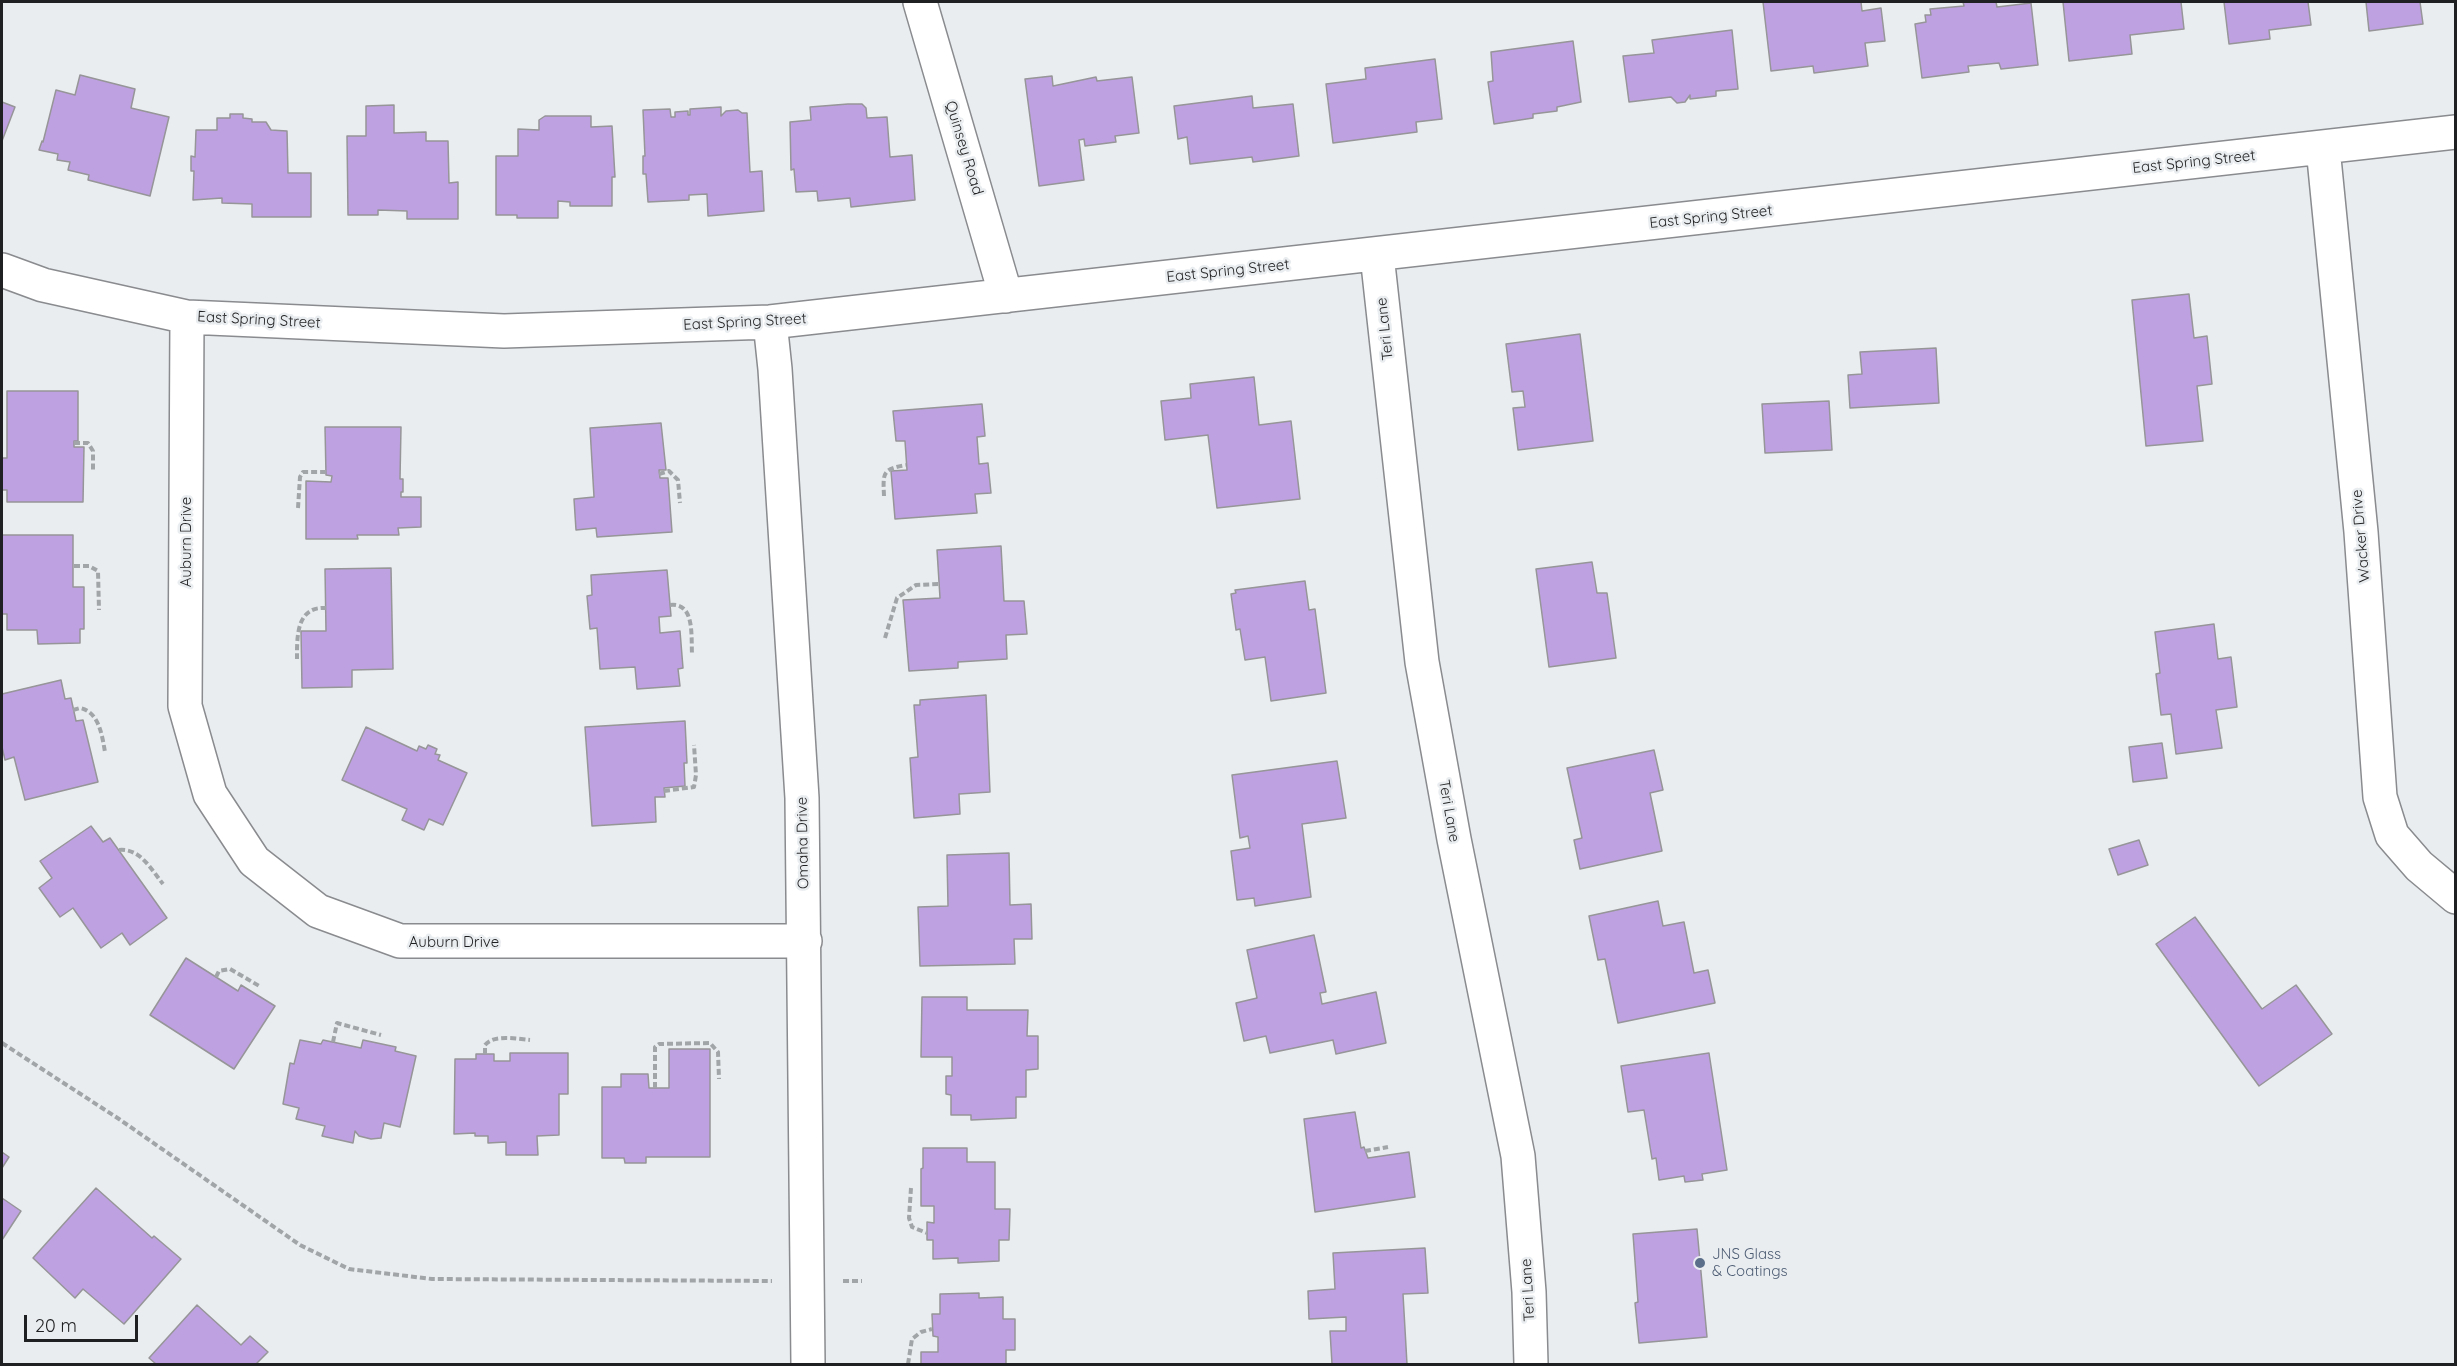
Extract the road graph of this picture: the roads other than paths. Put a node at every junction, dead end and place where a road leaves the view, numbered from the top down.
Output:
1 (920, 2) edge
2 (2456, 132) edge
3 (2323, 148) junction
4 (1377, 255) junction
5 (2, 270) edge
6 (1006, 296) junction
7 (187, 317) junction
8 (770, 322) junction
9 (2456, 897) edge
10 (805, 941) junction
11 (808, 1365) edge
12 (1531, 1365) edge

1 - 6 street, Quinsey Road
2 - 3 street, East Spring Street
3 - 4 street, East Spring Street
3 - 9 street, Wacker Drive
4 - 6 street, East Spring Street
4 - 12 street, Teri Lane
5 - 7 street, East Spring Street
6 - 8 street, East Spring Street
7 - 8 street, East Spring Street
7 - 10 street, Auburn Drive
8 - 10 street, Omaha Drive
10 - 11 street, Omaha Drive

